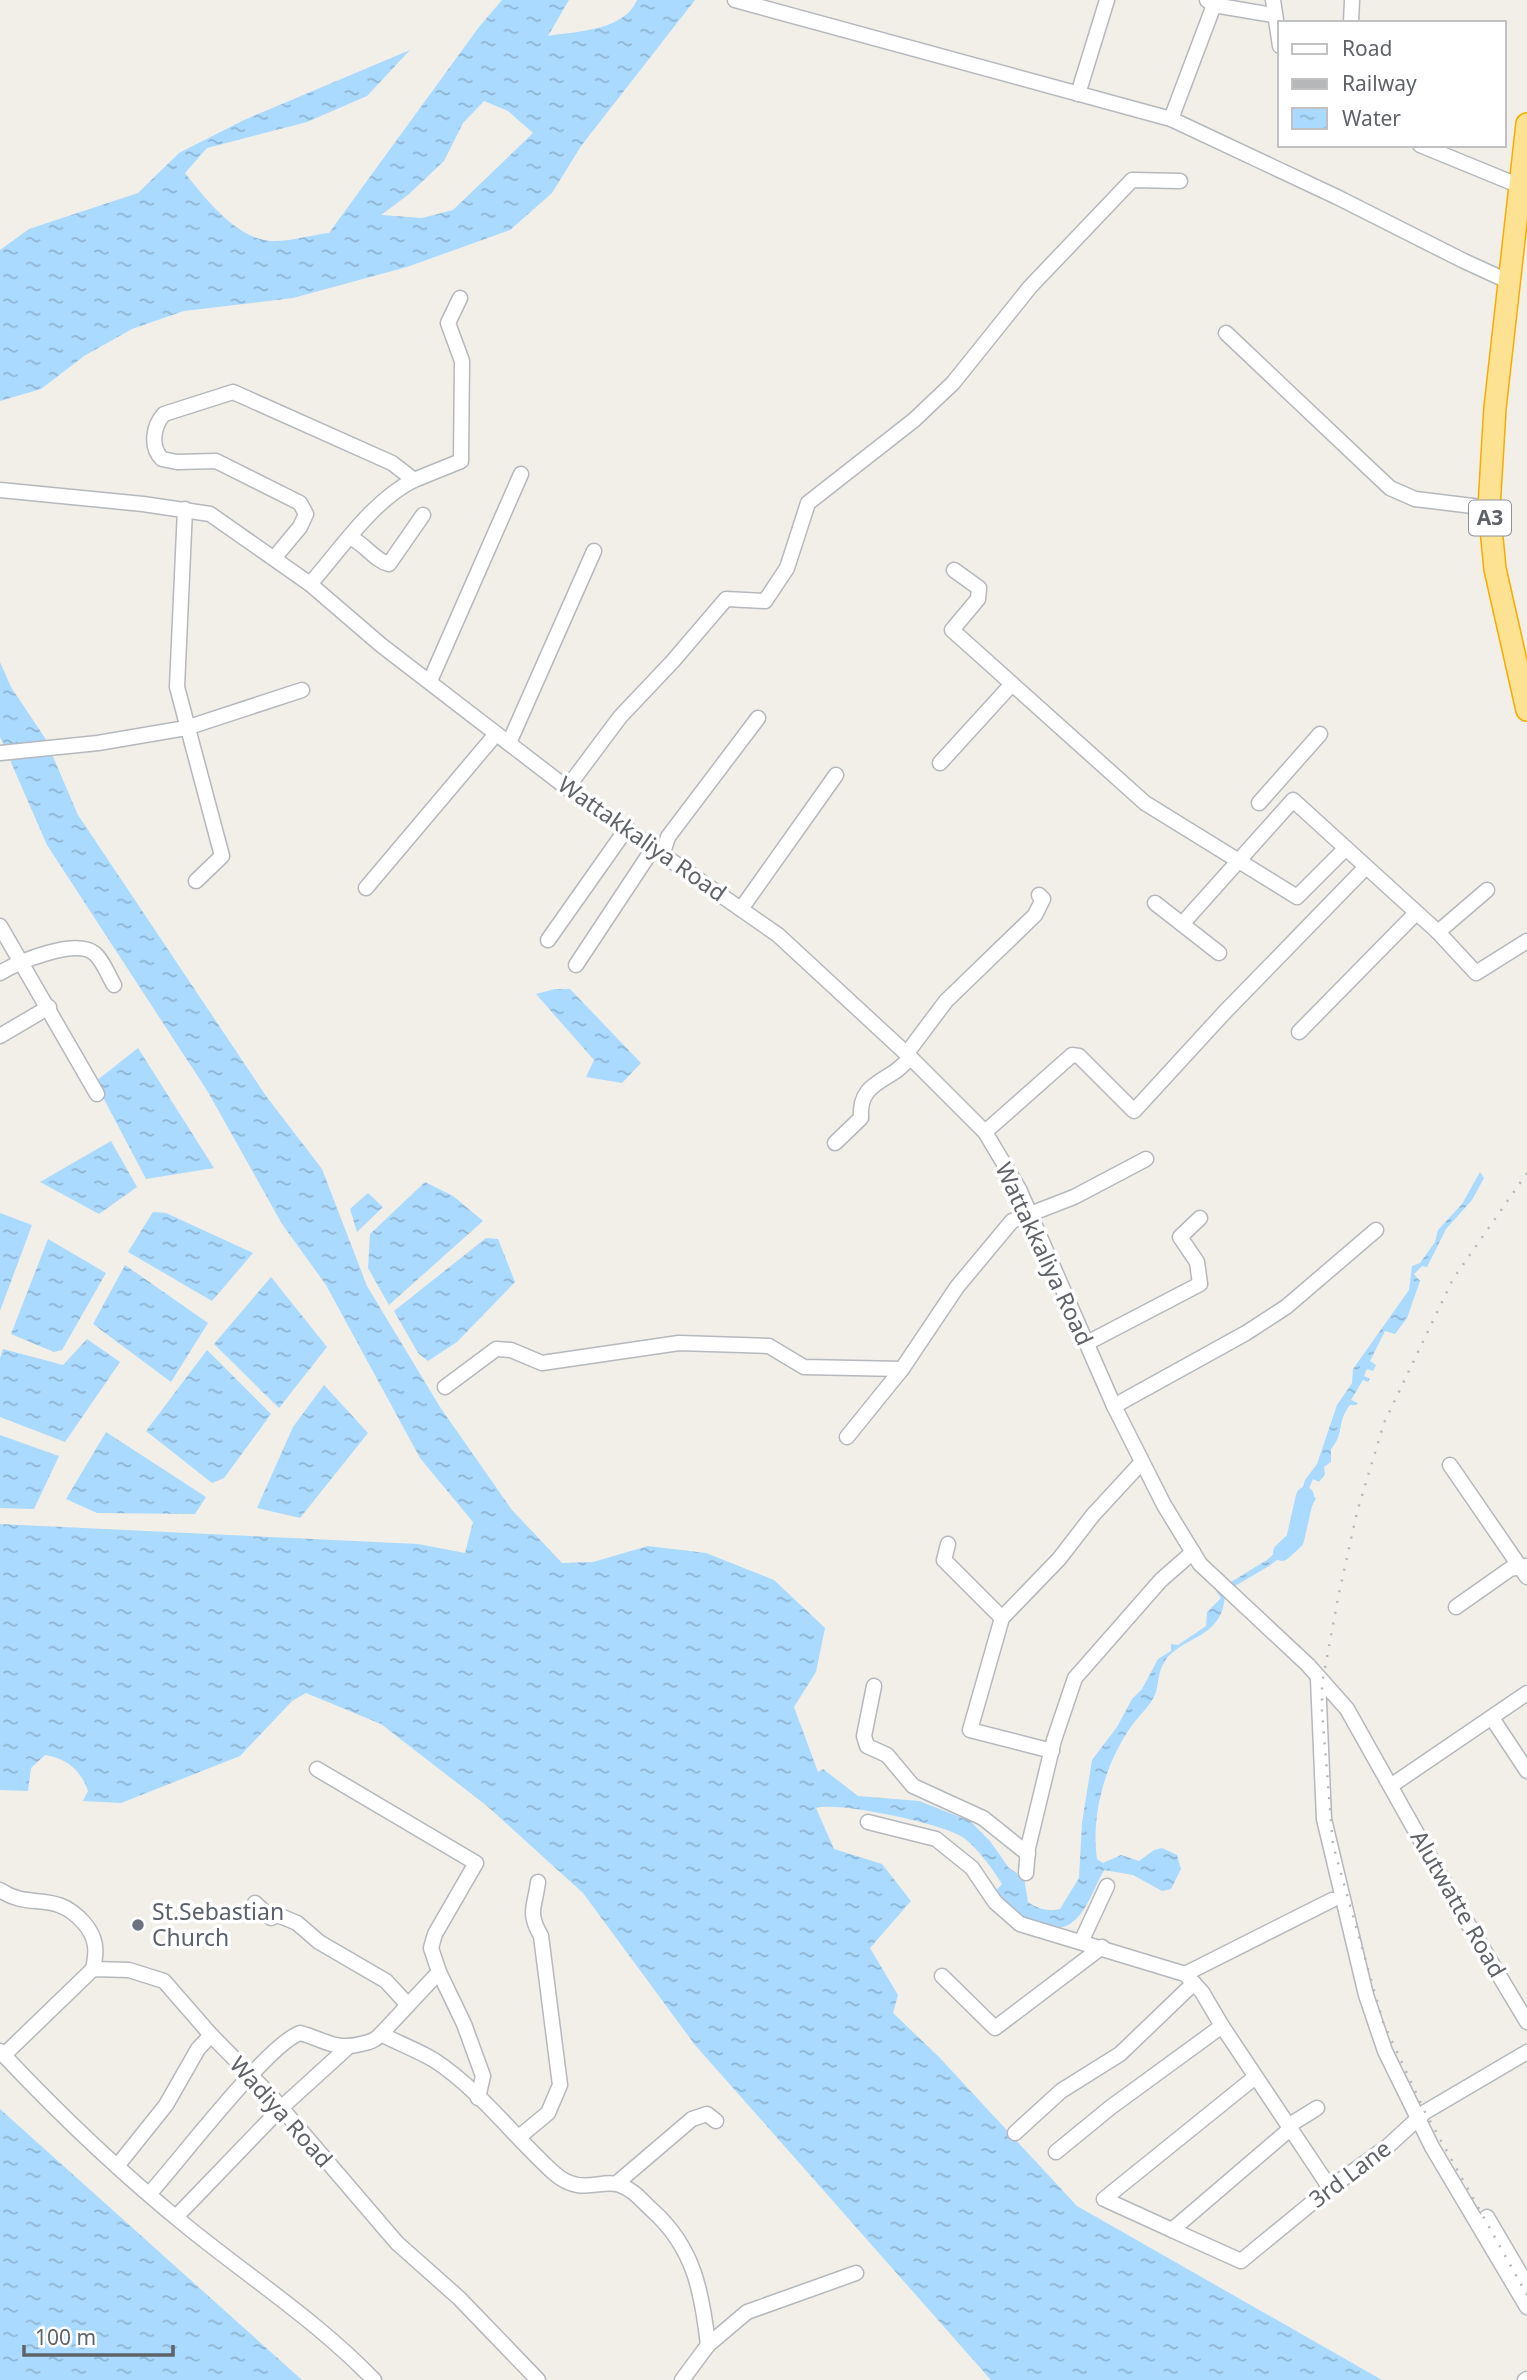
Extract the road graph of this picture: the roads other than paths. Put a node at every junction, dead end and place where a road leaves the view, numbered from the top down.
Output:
1 (735, 0) edge
2 (1107, 0) edge
3 (1352, 0) edge
4 (1210, 2) edge
5 (1273, 7) edge
6 (1350, 21) edge
7 (1278, 35) edge
8 (1078, 94) junction
9 (1171, 119) junction
10 (1527, 124) edge
11 (1425, 147) edge
12 (1180, 181) dead end
13 (1520, 186) junction
14 (1510, 279) junction
15 (460, 298) dead end
16 (1226, 333) dead end
17 (521, 474) dead end
18 (414, 480) junction
19 (0, 490) edge
20 (1489, 508) junction
21 (185, 509) junction
22 (423, 515) dead end
23 (351, 538) junction
24 (594, 551) dead end
25 (275, 558) junction
26 (954, 570) dead end
27 (310, 584) junction
28 (430, 681) junction
29 (1012, 684) junction
30 (302, 690) dead end
31 (1527, 710) edge
32 (758, 718) dead end
33 (186, 728) junction
34 (496, 734) junction
35 (1320, 734) dead end
36 (509, 743) junction
37 (0, 753) edge
38 (940, 763) dead end
39 (836, 775) dead end
40 (1275, 784) junction
41 (567, 788) junction
42 (1293, 800) junction
43 (1259, 803) dead end
44 (627, 828) junction
45 (1346, 848) junction
46 (658, 850) junction
47 (1238, 862) junction
48 (1365, 868) junction
49 (196, 881) dead end
50 (366, 888) dead end
51 (1487, 890) dead end
52 (1039, 895) dead end
53 (1155, 903) dead end
54 (741, 909) junction
55 (1416, 912) junction
56 (1182, 924) junction
57 (0, 926) edge
58 (1438, 932) junction
59 (548, 940) dead end
60 (1527, 941) edge
61 (1219, 953) dead end
62 (21, 960) junction
63 (576, 965) dead end
64 (0, 973) edge
65 (114, 985) dead end
66 (49, 1007) junction
67 (1299, 1032) dead end
68 (0, 1036) edge
69 (909, 1055) junction
70 (97, 1094) dead end
71 (985, 1132) junction
72 (835, 1143) dead end
73 (1146, 1159) dead end
74 (1029, 1216) junction
75 (1200, 1218) dead end
76 (1376, 1230) dead end
77 (1087, 1343) junction
78 (902, 1369) junction
79 (445, 1387) dead end
80 (1114, 1406) junction
81 (847, 1437) dead end
82 (1142, 1462) junction
83 (1450, 1465) dead end
84 (947, 1544) dead end
85 (1193, 1552) junction
86 (1525, 1570) edge
87 (1456, 1607) dead end
88 (1002, 1618) junction
89 (1318, 1679) junction
90 (874, 1686) dead end
91 (1527, 1693) edge
92 (1492, 1718) junction
93 (1052, 1751) junction
94 (317, 1769) dead end
95 (1527, 1771) edge
96 (1392, 1785) junction
97 (868, 1822) dead end
98 (1028, 1851) junction
99 (1026, 1873) dead end
100 (538, 1882) dead end
101 (1107, 1886) dead end
102 (0, 1890) edge
103 (1332, 1900) dead end
104 (255, 1903) dead end
105 (1081, 1942) junction
106 (1102, 1947) junction
107 (93, 1969) junction
108 (439, 1972) junction
109 (942, 1976) dead end
110 (1190, 1978) junction
111 (408, 2005) junction
112 (1527, 2022) edge
113 (1222, 2026) junction
114 (381, 2034) junction
115 (211, 2035) junction
116 (347, 2048) junction
117 (1527, 2052) edge
118 (2, 2053) edge
119 (251, 2077) junction
120 (1254, 2078) junction
121 (478, 2098) junction
122 (281, 2108) junction
123 (1317, 2108) dead end
124 (1418, 2119) junction
125 (716, 2121) dead end
126 (1289, 2128) junction
127 (1016, 2133) dead end
128 (519, 2137) junction
129 (1056, 2152) dead end
130 (118, 2165) junction
131 (617, 2183) junction
132 (1330, 2188) junction
133 (150, 2193) junction
134 (176, 2217) junction
135 (1487, 2217) dead end
136 (1172, 2230) junction
137 (856, 2273) dead end
138 (1527, 2285) edge
139 (1527, 2306) edge
140 (708, 2346) junction
141 (374, 2380) edge
142 (538, 2380) edge
143 (682, 2380) edge

1 - 8 street
2 - 8 street
3 - 6 street
4 - 5 street
4 - 9 street
5 - 7 street
8 - 9 street
9 - 14 street
10 - 13 highway, A3
11 - 13 street
12 - 41 street
13 - 14 highway, A3
14 - 20 highway, A3
15 - 18 street
16 - 20 street
17 - 28 street
18 - 23 street
18 - 25 street
19 - 21 street, Wattakkaliya Road
20 - 31 highway, A3
21 - 25 street, Wattakkaliya Road
21 - 33 street
22 - 23 street
23 - 27 street
24 - 36 street
25 - 27 street, Wattakkaliya Road
26 - 29 street
27 - 28 street, Wattakkaliya Road
28 - 34 street, Wattakkaliya Road
29 - 38 street
29 - 47 street
30 - 33 street
32 - 46 street
33 - 37 street
33 - 49 street
34 - 36 street, Wattakkaliya Road
34 - 50 street
35 - 40 street
36 - 41 street, Wattakkaliya Road
39 - 54 street
40 - 42 street
40 - 43 street
41 - 44 street, Wattakkaliya Road
42 - 45 street
42 - 47 street
44 - 46 street, Wattakkaliya Road
44 - 59 street
45 - 47 street
45 - 48 street
46 - 54 street, Wattakkaliya Road
46 - 63 street
47 - 56 street
48 - 55 street
48 - 71 street
51 - 58 street
52 - 69 street
53 - 56 street
54 - 69 street, Wattakkaliya Road
55 - 58 street
55 - 67 street
56 - 61 street
57 - 62 street
58 - 60 street
62 - 64 street
62 - 65 street
62 - 66 street
66 - 68 street
66 - 70 street
69 - 71 street, Wattakkaliya Road
69 - 72 street
71 - 74 street, Wattakkaliya Road
73 - 74 street
74 - 77 street, Wattakkaliya Road
74 - 78 street
75 - 77 street
76 - 80 street
77 - 80 street, Wattakkaliya Road
78 - 79 street
78 - 81 street
80 - 82 street, Wattakkaliya Road
82 - 85 street, Wattakkaliya Road
82 - 88 street
83 - 86 street
84 - 88 street
85 - 89 street, Wattakkaliya Road
85 - 93 street
86 - 87 street
88 - 93 street
89 - 96 street, Wattakkaliya Road
89 - 124 street
90 - 98 street
91 - 92 street
92 - 95 street
92 - 96 street
93 - 98 street
94 - 108 street
96 - 112 street, Alutwatte Road
97 - 105 street
98 - 99 street
100 - 128 street
101 - 105 street
102 - 107 street
103 - 110 street
104 - 111 street
105 - 106 street
106 - 109 street
106 - 110 street
107 - 115 street, Wadiya Road
107 - 118 street
108 - 111 street
108 - 121 street
110 - 113 street
110 - 127 street
111 - 114 street
113 - 120 street
113 - 129 street
114 - 116 street
114 - 121 street
115 - 119 street, Wadiya Road
115 - 130 street
116 - 119 street
116 - 122 street
117 - 124 street, 3rd Lane
118 - 130 street
119 - 122 street, Wadiya Road
119 - 133 street
120 - 126 street
120 - 136 street
121 - 128 street
122 - 134 street
122 - 142 street, Wadiya Road
123 - 126 street
124 - 132 street, 3rd Lane
124 - 139 street
125 - 131 street
126 - 132 street
126 - 136 street
128 - 131 street
130 - 133 street
131 - 140 street
132 - 136 street, 3rd Lane
133 - 134 street
134 - 141 street
135 - 138 street
137 - 140 street
140 - 143 street

